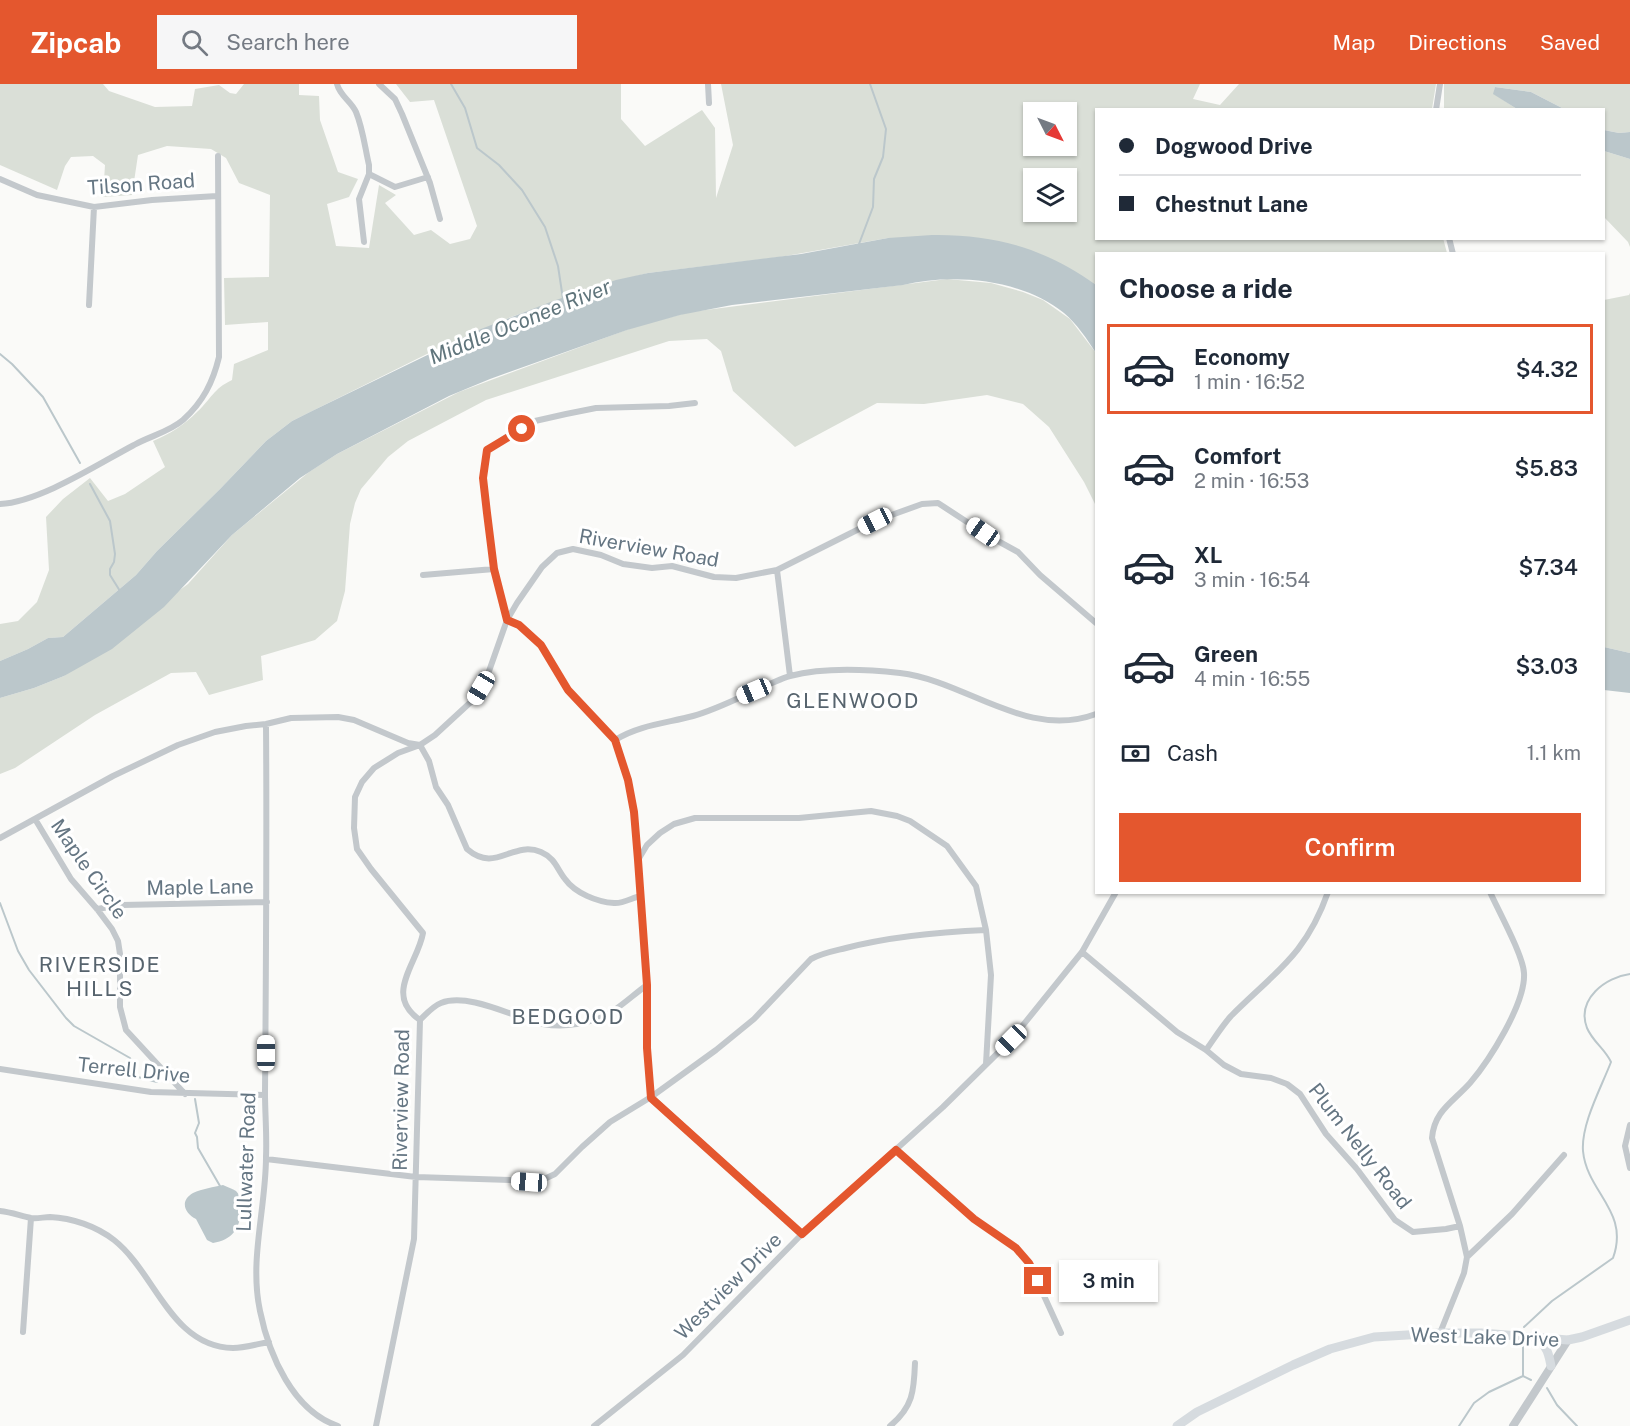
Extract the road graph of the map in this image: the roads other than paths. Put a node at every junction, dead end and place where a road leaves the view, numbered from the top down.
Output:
1 (337, 84) edge
2 (378, 84) edge
3 (708, 84) edge
4 (1440, 84) edge
5 (710, 103) dead end
6 (1436, 108) edge
7 (218, 156) dead end
8 (369, 174) junction
9 (428, 177) junction
10 (0, 179) edge
11 (217, 196) junction
12 (94, 207) junction
13 (440, 219) dead end
14 (364, 242) dead end
15 (89, 305) dead end
16 (695, 403) dead end
17 (0, 504) edge
18 (494, 569) junction
19 (777, 570) junction
20 (423, 575) dead end
21 (507, 620) junction
22 (1095, 622) edge
23 (790, 676) junction
24 (1095, 714) edge
25 (266, 724) junction
26 (615, 740) junction
27 (420, 745) junction
28 (35, 819) junction
29 (0, 838) edge
30 (638, 860) junction
31 (1115, 894) edge
32 (1327, 894) edge
33 (1492, 894) edge
34 (640, 896) junction
35 (267, 902) junction
36 (97, 909) junction
37 (986, 930) junction
38 (1082, 952) junction
39 (647, 985) junction
40 (420, 1020) junction
41 (1206, 1050) junction
42 (986, 1065) junction
43 (1, 1068) edge
44 (185, 1094) junction
45 (265, 1095) junction
46 (651, 1098) junction
47 (1630, 1125) edge
48 (896, 1150) junction
49 (1564, 1155) dead end
50 (266, 1159) junction
51 (1630, 1168) edge
52 (416, 1177) junction
53 (0, 1211) edge
54 (31, 1218) junction
55 (1460, 1226) junction
56 (802, 1234) junction
57 (1467, 1257) junction
58 (1630, 1320) edge
59 (23, 1332) dead end
60 (1061, 1333) dead end
61 (1440, 1333) junction
62 (1539, 1339) junction
63 (1568, 1340) junction
64 (269, 1342) junction
65 (915, 1363) dead end
66 (1551, 1366) junction
67 (338, 1426) edge
68 (376, 1426) edge
69 (594, 1426) edge
70 (890, 1426) edge
71 (1177, 1426) edge
72 (1512, 1426) edge

1 - 8 street
2 - 9 street
3 - 5 street
4 - 6 street
7 - 11 street
8 - 9 street
8 - 14 street
9 - 13 street
10 - 12 street, Tilson Road
11 - 12 street, Tilson Road
11 - 17 street
12 - 15 street
16 - 18 street
18 - 20 street
18 - 21 street
19 - 21 street, Riverview Road
19 - 22 street, Riverview Road
19 - 23 street
21 - 26 street
21 - 27 street, Riverview Road
23 - 24 street
23 - 26 street
25 - 27 street
25 - 28 street
25 - 35 street, Lullwater Road
26 - 30 street
27 - 34 street
27 - 40 street, Riverview Road
28 - 29 street
28 - 36 street, Maple Circle
30 - 34 street
30 - 37 street
31 - 38 street, Westview Drive
32 - 41 street
33 - 55 street
34 - 39 street
35 - 36 street, Maple Lane
35 - 45 street, Lullwater Road
36 - 44 street, Maple Circle
37 - 42 street
37 - 46 street
38 - 41 street, Plum Nelly Road
38 - 42 street, Westview Drive
39 - 40 street
39 - 46 street
40 - 52 street, Riverview Road
41 - 55 street, Plum Nelly Road
42 - 48 street, Westview Drive
43 - 44 street, Terrell Drive
44 - 45 street, Terrell Drive
45 - 50 street, Lullwater Road
46 - 52 street
46 - 56 street
47 - 51 street
48 - 56 street, Westview Drive
48 - 60 street
49 - 57 street
50 - 52 street
50 - 64 street, Lullwater Road
52 - 68 street, Riverview Road
53 - 54 street
54 - 59 street
54 - 64 street
55 - 57 street
56 - 69 street, Westview Drive
57 - 61 street
58 - 63 main road, West Lake Drive
61 - 62 main road, West Lake Drive
61 - 71 main road, West Lake Drive
62 - 63 main road, West Lake Drive
62 - 66 main road
63 - 66 street
64 - 67 street, Lullwater Road
65 - 70 street
66 - 72 street

